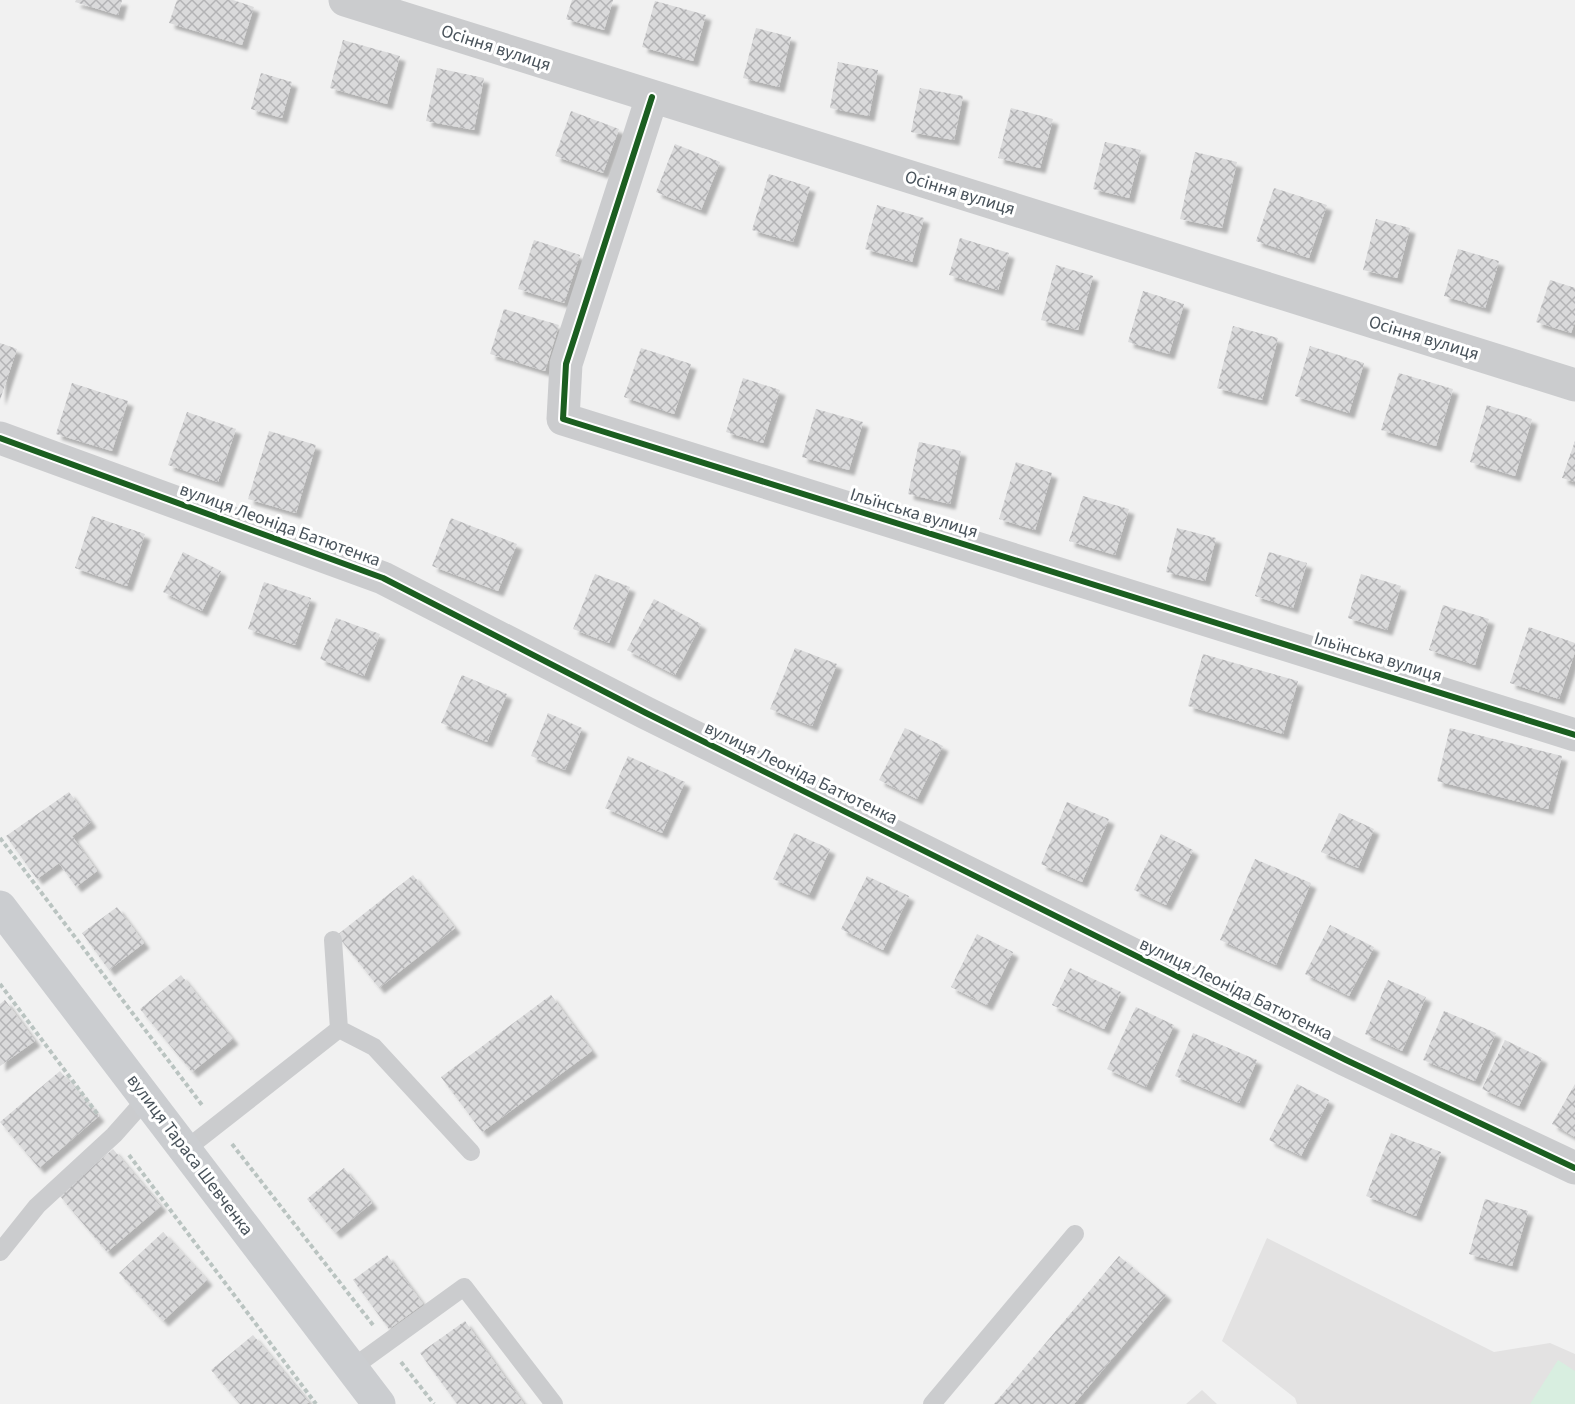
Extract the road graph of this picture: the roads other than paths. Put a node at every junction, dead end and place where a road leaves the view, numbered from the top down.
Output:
1 (345, 0) edge
2 (652, 97) junction
3 (1575, 385) edge
4 (0, 438) edge
5 (1575, 735) edge
6 (0, 907) edge
7 (333, 940) dead end
8 (339, 1029) junction
9 (146, 1099) junction
10 (185, 1150) junction
11 (471, 1152) dead end
12 (1575, 1168) edge
13 (1075, 1234) dead end
14 (0, 1252) edge
15 (352, 1368) junction
16 (379, 1404) edge
17 (554, 1404) edge
18 (932, 1404) edge

1 - 2 street, Осіння вулиця
2 - 3 street, Осіння вулиця
2 - 5 street, Ільїнська вулиця
4 - 12 street, вулиця Леоніда Батютенка
6 - 9 main road, вулиця Тараса Шевченка
7 - 8 lane
8 - 10 lane
8 - 11 lane
9 - 10 main road, вулиця Тараса Шевченка
9 - 14 lane
10 - 15 main road, вулиця Тараса Шевченка
13 - 18 lane
15 - 16 main road, вулиця Тараса Шевченка
15 - 17 lane

